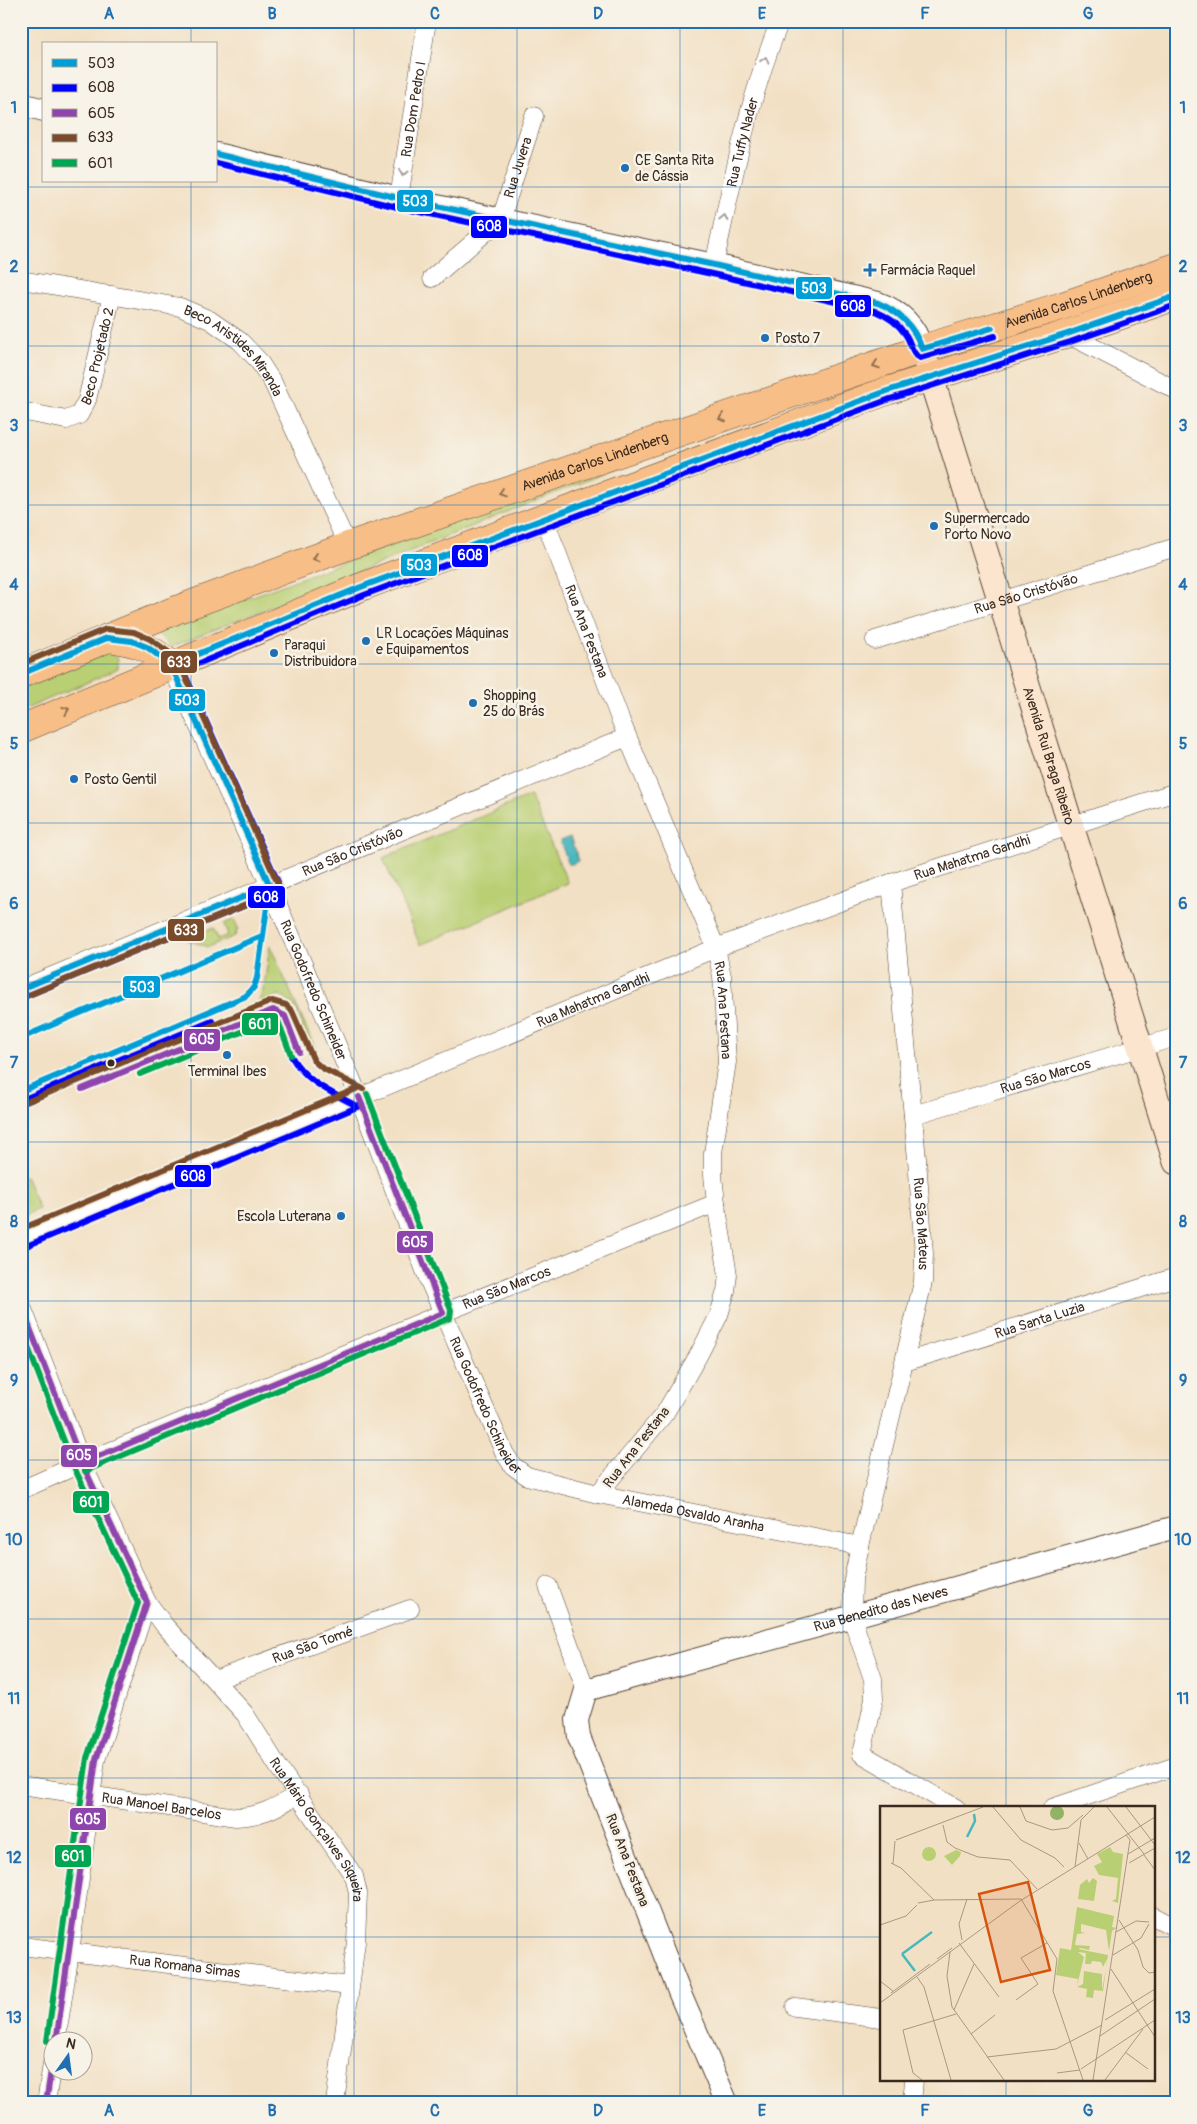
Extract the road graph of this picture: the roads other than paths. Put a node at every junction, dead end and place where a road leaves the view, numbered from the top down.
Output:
1 (427, 21) edge
2 (780, 21) edge
3 (21, 104) edge
4 (42, 109) edge
5 (534, 116) dead end
6 (218, 154) edge
7 (399, 198) junction
8 (501, 220) junction
9 (714, 265) junction
10 (1176, 267) edge
11 (432, 278) dead end
12 (21, 280) edge
13 (112, 295) junction
14 (1176, 296) edge
15 (1067, 334) junction
16 (922, 349) junction
17 (931, 377) junction
18 (1176, 390) edge
19 (21, 411) edge
20 (544, 518) junction
21 (348, 546) junction
22 (1176, 547) edge
23 (1001, 601) junction
24 (107, 638) junction
25 (875, 640) dead end
26 (171, 665) junction
27 (21, 674) edge
28 (21, 729) edge
29 (627, 737) junction
30 (1176, 792) edge
31 (1071, 825) junction
32 (891, 883) junction
33 (270, 886) junction
34 (716, 948) junction
35 (21, 989) edge
36 (1176, 1037) edge
37 (1140, 1048) junction
38 (359, 1097) junction
39 (913, 1115) junction
40 (1176, 1162) edge
41 (716, 1203) junction
42 (21, 1239) edge
43 (1176, 1277) edge
44 (21, 1304) edge
45 (443, 1313) junction
46 (905, 1362) junction
47 (82, 1463) junction
48 (527, 1476) joint
49 (21, 1490) edge
50 (598, 1494) junction
51 (1176, 1528) edge
52 (860, 1546) junction
53 (548, 1586) dead end
54 (147, 1602) junction
55 (410, 1609) dead end
56 (852, 1618) junction
57 (214, 1680) junction
58 (586, 1690) junction
59 (1176, 1766) edge
60 (21, 1785) edge
61 (90, 1794) junction
62 (298, 1794) junction
63 (953, 1806) edge
64 (1058, 1806) edge
65 (1154, 1917) edge
66 (1176, 1928) edge
67 (21, 1946) edge
68 (70, 1952) junction
69 (349, 1986) junction
70 (795, 2007) dead end
71 (880, 2018) edge
72 (58, 2032) edge
73 (49, 2082) edge
74 (914, 2082) edge
75 (46, 2103) edge
76 (335, 2103) edge
77 (727, 2103) edge
78 (912, 2103) edge

1 -> 7 street, Rua Dom Pedro I
9 -> 2 street, Rua Tuffy Nader
3 - 4 street
5 - 8 street, Rua Juvera
6 - 7 street
7 - 8 street
8 - 9 street
8 - 11 street
9 - 16 street
10 - 16 main road, Avenida Carlos Lindenberg
12 - 13 street, Beco Aristides Miranda
13 - 19 street, Beco Projetado 2
13 - 21 street, Beco Aristides Miranda
14 - 15 main road, Avenida Carlos Lindenberg
15 - 17 main road, Avenida Carlos Lindenberg
15 - 18 street
16 - 17 main road, Avenida Rui Braga Ribeiro
16 -> 21 main road, Avenida Carlos Lindenberg
17 - 20 main road, Avenida Carlos Lindenberg
17 - 23 main road, Avenida Rui Braga Ribeiro
20 - 26 main road, Avenida Carlos Lindenberg
20 - 29 street, Rua Ana Pestana
21 -> 24 main road, Avenida Carlos Lindenberg
22 - 23 street, Rua São Cristóvão
23 - 25 street, Rua São Cristóvão
23 - 31 main road, Avenida Rui Braga Ribeiro
24 - 26 main road
24 - 27 main road, Avenida Carlos Lindenberg
28 -> 26 main road, Avenida Carlos Lindenberg
26 - 33 street, Rua Godofredo Schineider
29 - 33 street, Rua São Cristóvão
29 - 34 street, Rua Ana Pestana
30 - 31 street, Rua Mahatma Gandhi
31 - 32 street, Rua Mahatma Gandhi
31 - 37 main road, Avenida Rui Braga Ribeiro
32 - 34 street, Rua Mahatma Gandhi
32 - 39 street, Rua São Mateus
33 - 35 street, Rua São Cristóvão
33 - 38 street, Rua Godofredo Schineider
34 - 38 street, Rua Mahatma Gandhi
34 - 41 street, Rua Ana Pestana
36 - 37 street, Rua São Marcos
37 - 39 street, Rua São Marcos
37 - 40 main road, Avenida Rui Braga Ribeiro
38 - 42 street, Rua Mahatma Gandhi
38 - 45 street, Rua Godofredo Schineider
39 - 46 street, Rua São Mateus
41 - 45 street, Rua São Marcos
41 - 50 street, Rua Ana Pestana
43 - 46 street, Rua Santa Luzia
44 - 47 street, Rua Mário Gonçalves Siqueira
45 - 47 street, Rua São Marcos
45 - 48 street, Rua Godofredo Schineider
46 - 52 street, Rua São Mateus
47 - 49 street, Rua São Marcos
47 - 54 street, Rua Mário Gonçalves Siqueira
48 - 50 street, Alameda Osvaldo Aranha
50 - 52 street, Alameda Osvaldo Aranha
51 - 56 street, Rua Benedito das Neves
52 - 56 street, Rua São Mateus
53 - 58 street
54 - 57 street, Rua Mário Gonçalves Siqueira
54 - 61 street
55 - 57 street, Rua São Tomé
56 - 58 street, Rua Benedito das Neves
56 - 63 street
57 - 62 street, Rua Mário Gonçalves Siqueira
58 - 77 street, Rua Ana Pestana
59 - 64 street
60 - 61 street, Rua Manoel Barcelos
61 - 62 street, Rua Manoel Barcelos
61 - 68 street
62 - 69 street, Rua Mário Gonçalves Siqueira
65 - 66 street
67 - 68 street, Rua Romana Simas
68 - 69 street, Rua Romana Simas
68 - 72 street
69 - 76 street, Rua Mário Gonçalves Siqueira
70 - 71 street
73 - 75 street
74 - 78 street

